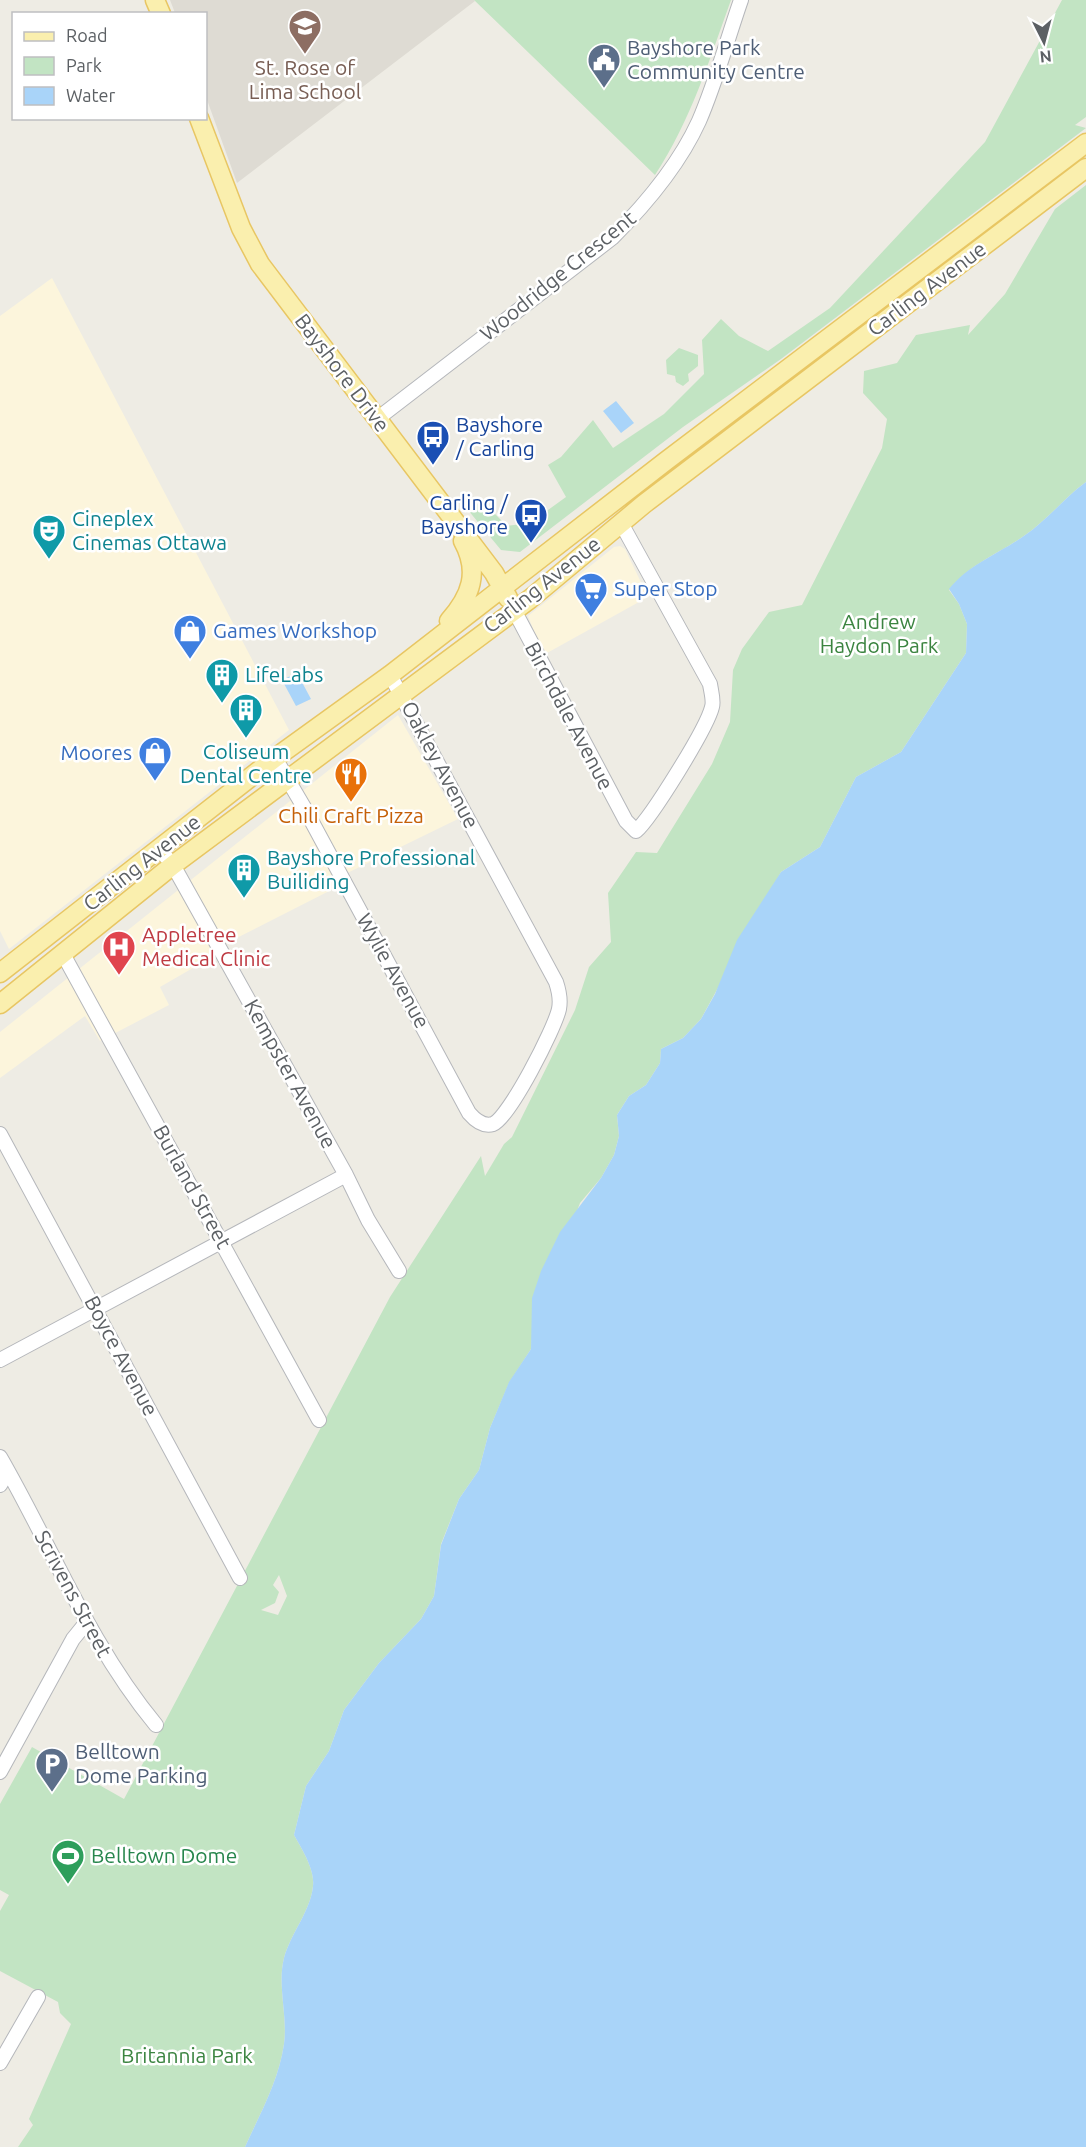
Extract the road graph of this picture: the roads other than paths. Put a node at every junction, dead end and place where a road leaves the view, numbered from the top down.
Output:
1 (741, 0) edge
2 (200, 120) edge
3 (1086, 142) edge
4 (1086, 168) edge
5 (376, 419) junction
6 (666, 461) junction
7 (677, 480) junction
8 (445, 508) junction
9 (621, 523) junction
10 (503, 588) junction
11 (514, 610) junction
12 (426, 648) junction
13 (390, 675) junction
14 (402, 693) junction
15 (275, 759) junction
16 (288, 780) junction
17 (159, 849) junction
18 (173, 865) junction
19 (63, 954) junction
20 (0, 973) edge
21 (0, 1004) edge
22 (475, 1120) joint
23 (0, 1134) edge
24 (346, 1175) junction
25 (222, 1242) junction
26 (399, 1271) dead end
27 (95, 1307) junction
28 (0, 1360) edge
29 (319, 1420) dead end
30 (0, 1457) edge
31 (8, 1471) junction
32 (0, 1485) edge
33 (240, 1578) dead end
34 (86, 1623) junction
35 (156, 1725) dead end
36 (5, 1752) edge
37 (0, 1772) edge
38 (38, 1997) dead end
39 (0, 2064) edge

1 - 5 street, Woodridge Crescent
2 - 5 main road, Bayshore Drive
3 - 6 main road, Carling Avenue
4 - 7 main road, Carling Avenue
5 - 8 main road, Bayshore Drive
6 - 7 main road
6 - 10 main road, Carling Avenue
7 - 9 main road, Carling Avenue
8 - 10 main road, Bayshore Drive
8 - 12 main road
9 - 11 main road, Carling Avenue
9 - 11 street, Birchdale Avenue
10 - 11 main road, Bayshore Drive
10 - 12 main road, Carling Avenue
11 - 14 main road, Carling Avenue
12 - 13 main road, Carling Avenue
13 - 14 street, Oakley Avenue
13 - 15 main road, Carling Avenue
14 - 16 main road, Carling Avenue
14 - 22 street, Oakley Avenue
15 - 16 street, Wylie Avenue
15 - 17 main road, Carling Avenue
16 - 18 main road, Carling Avenue
16 - 22 street, Wylie Avenue
17 - 18 street, Kempster Avenue
17 - 20 main road, Carling Avenue
18 - 19 main road, Carling Avenue
18 - 24 street, Kempster Avenue
19 - 21 main road, Carling Avenue
19 - 25 street, Burland Street
23 - 27 street, Boyce Avenue
24 - 25 street
24 - 26 street, Kempster Avenue
25 - 27 street
25 - 29 street, Burland Street
27 - 28 street
27 - 33 street, Boyce Avenue
30 - 31 street, Scrivens Street
31 - 32 street
31 - 34 street, Scrivens Street
34 - 35 street, Scrivens Street
34 - 36 street
36 - 37 street
38 - 39 street

